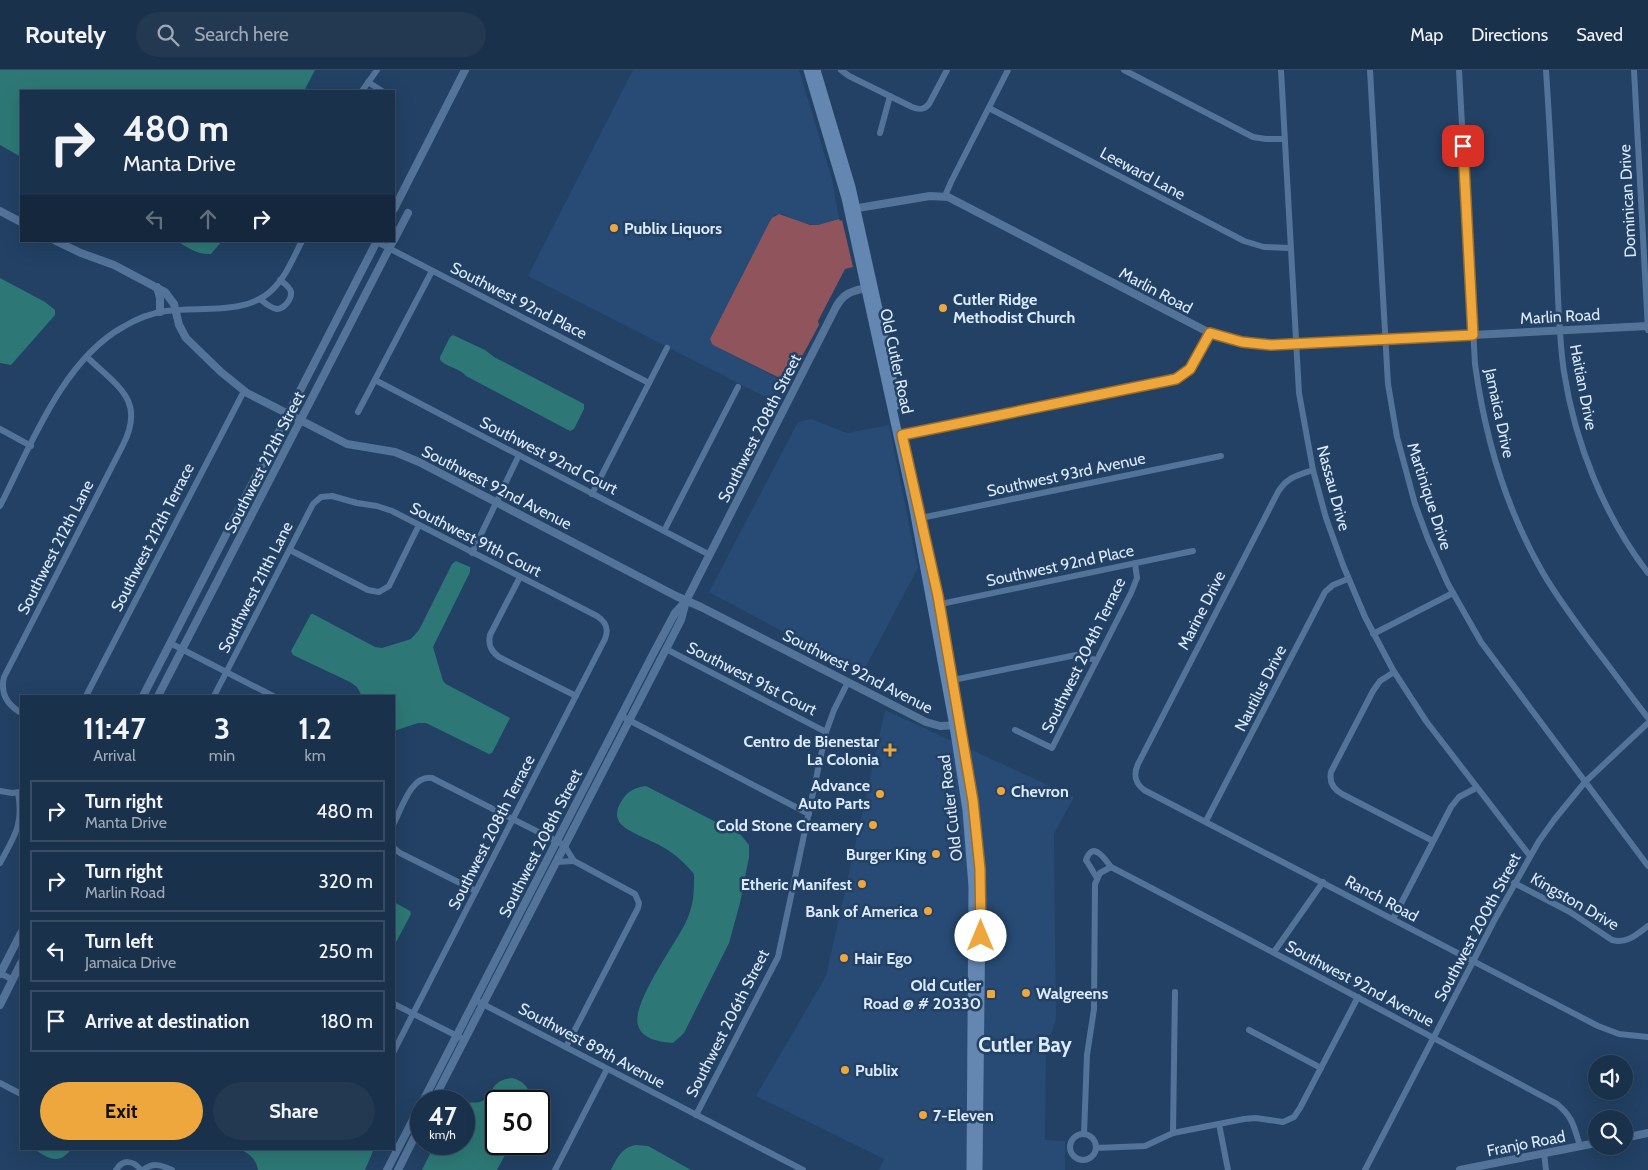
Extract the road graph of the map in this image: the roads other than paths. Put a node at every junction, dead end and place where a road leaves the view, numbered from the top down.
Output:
1 (377, 70) edge
2 (465, 70) edge
3 (808, 70) edge
4 (816, 70) edge
5 (841, 70) edge
6 (947, 70) edge
7 (1008, 70) edge
8 (1124, 70) edge
9 (1281, 70) edge
10 (1370, 70) edge
11 (1459, 70) edge
12 (1546, 70) edge
13 (1634, 70) edge
14 (368, 82) junction
15 (363, 90) edge
16 (380, 90) edge
17 (890, 96) junction
18 (988, 108) junction
19 (880, 133) dead end
20 (1284, 139) junction
21 (945, 196) junction
22 (395, 207) edge
23 (852, 209) junction
24 (0, 210) edge
25 (408, 213) dead end
26 (20, 221) edge
27 (395, 237) edge
28 (58, 242) edge
29 (301, 242) edge
30 (377, 242) edge
31 (392, 243) edge
32 (1290, 248) junction
33 (432, 270) junction
34 (280, 280) junction
35 (157, 287) junction
36 (869, 287) junction
37 (260, 299) junction
38 (176, 310) junction
39 (160, 312) junction
40 (1648, 326) edge
41 (1560, 330) junction
42 (1648, 330) edge
43 (1210, 333) junction
44 (1473, 335) junction
45 (1384, 339) junction
46 (1295, 344) junction
47 (667, 348) dead end
48 (87, 357) junction
49 (374, 380) junction
50 (649, 383) junction
51 (738, 387) dead end
52 (244, 391) junction
53 (358, 412) dead end
54 (288, 415) junction
55 (301, 421) junction
56 (0, 429) edge
57 (900, 435) junction
58 (31, 446) junction
59 (519, 455) junction
60 (1221, 456) dead end
61 (1313, 470) junction
62 (592, 494) junction
63 (325, 496) joint
64 (496, 502) junction
65 (0, 506) edge
66 (918, 518) junction
67 (419, 525) junction
68 (664, 531) junction
69 (290, 550) junction
70 (1193, 551) dead end
71 (472, 552) junction
72 (710, 555) junction
73 (1135, 563) junction
74 (1648, 573) edge
75 (520, 577) junction
76 (1348, 579) junction
77 (1452, 593) junction
78 (686, 601) junction
79 (936, 605) junction
80 (606, 625) joint
81 (1373, 634) junction
82 (170, 643) junction
83 (182, 649) junction
84 (666, 649) junction
85 (1096, 660) junction
86 (227, 672) junction
87 (1394, 672) junction
88 (953, 680) junction
89 (848, 682) junction
90 (87, 695) edge
91 (144, 695) edge
92 (159, 695) edge
93 (215, 695) edge
94 (271, 695) edge
95 (576, 696) junction
96 (20, 712) edge
97 (621, 716) junction
98 (1648, 718) edge
99 (628, 721) junction
100 (1648, 723) edge
101 (957, 726) junction
102 (1015, 730) dead end
103 (826, 732) junction
104 (1136, 781) joint
105 (1585, 782) junction
106 (1476, 788) junction
107 (0, 791) edge
108 (20, 792) edge
109 (809, 814) junction
110 (20, 816) edge
111 (513, 819) junction
112 (395, 822) edge
113 (1206, 822) junction
114 (556, 841) junction
115 (1433, 841) junction
116 (564, 845) junction
117 (395, 849) edge
118 (1530, 856) junction
119 (574, 861) junction
120 (556, 862) junction
121 (0, 863) edge
122 (1648, 866) edge
123 (1108, 868) junction
124 (976, 869) junction
125 (1097, 878) junction
126 (1323, 882) junction
127 (1514, 883) junction
128 (476, 891) junction
129 (1393, 919) junction
130 (1648, 926) edge
131 (20, 935) edge
132 (973, 941) junction
133 (1274, 952) junction
134 (981, 953) junction
135 (1474, 961) junction
136 (20, 965) edge
137 (0, 973) edge
138 (13, 980) junction
139 (1175, 992) dead end
140 (1358, 996) junction
141 (475, 1000) junction
142 (483, 1004) junction
143 (0, 1005) edge
144 (395, 1005) edge
145 (413, 1014) junction
146 (976, 1030) junction
147 (1249, 1030) dead end
148 (456, 1036) junction
149 (1434, 1038) junction
150 (1648, 1038) edge
151 (464, 1040) junction
152 (566, 1047) junction
153 (395, 1049) edge
154 (1322, 1068) junction
155 (607, 1069) junction
156 (976, 1079) junction
157 (0, 1083) edge
158 (429, 1090) edge
159 (439, 1090) edge
160 (20, 1093) edge
161 (696, 1115) junction
162 (1219, 1124) junction
163 (410, 1127) edge
164 (1173, 1133) junction
165 (1648, 1133) edge
166 (1084, 1134) junction
167 (1633, 1136) edge
168 (1588, 1144) edge
169 (410, 1146) edge
170 (1580, 1146) junction
171 (1096, 1148) junction
172 (1544, 1153) junction
173 (788, 1162) junction
174 (116, 1170) edge
175 (142, 1170) edge
176 (172, 1170) edge
177 (388, 1170) edge
178 (398, 1170) edge
179 (555, 1170) edge
180 (784, 1170) edge
181 (803, 1170) edge
182 (971, 1170) edge
183 (978, 1170) edge
184 (1228, 1170) edge
185 (1366, 1170) edge
186 (1460, 1170) edge
187 (1546, 1170) edge

1 - 14 street
2 - 22 street
3 - 23 main road, Old Cutler Road
4 - 23 main road, Old Cutler Road
5 - 17 street
6 - 17 street
7 - 18 street
8 - 20 street
9 - 20 street, Nassau Drive
10 - 45 street, Martinique Drive
11 - 44 street, Jamaica Drive
12 - 41 street, Haitian Drive
13 - 40 street, Dominican Drive
14 - 15 street
14 - 16 street
17 - 19 street
18 - 21 street
18 - 32 street, Leeward Lane
20 - 32 street, Nassau Drive
21 - 23 street
21 - 43 street, Marlin Road
23 - 36 main road, Old Cutler Road
24 - 26 street
25 - 27 street, Southwest 212th Street
28 - 35 street, Southwest 92nd Avenue
29 - 34 street
30 - 31 street, Southwest 92nd Place
30 - 54 street, Southwest 212th Street
31 - 33 street, Southwest 92nd Place
31 - 55 street, Southwest 212th Street
32 - 46 street, Nassau Drive
33 - 49 street
33 - 50 street, Southwest 92nd Place
34 - 37 street
34 - 37 street
35 - 38 street, Southwest 92nd Avenue
35 - 39 street
36 - 57 main road, Old Cutler Road
36 - 72 street, Southwest 208th Street
37 - 38 street
38 - 39 street
38 - 52 street, Southwest 92nd Avenue
39 - 48 street
40 - 41 street, Marlin Road
40 - 42 street, Dominican Drive
41 - 44 street, Marlin Road
41 - 74 street, Haitian Drive
43 - 46 street, Marlin Road
43 - 57 street
44 - 45 street, Marlin Road
44 - 98 street, Jamaica Drive
45 - 46 street, Marlin Road
45 - 77 street, Martinique Drive
46 - 61 street, Nassau Drive
47 - 50 street
48 - 58 street
48 - 96 street, Southwest 212th Lane
49 - 53 street
49 - 59 street, Southwest 92nd Court
50 - 62 street
51 - 68 street
52 - 54 street, Southwest 92nd Avenue
52 - 90 street, Southwest 212th Terrace
54 - 55 street, Southwest 92nd Avenue
54 - 82 street, Southwest 212th Street
55 - 64 street, Southwest 92nd Avenue
55 - 83 street, Southwest 212th Street
56 - 58 street
57 - 66 main road, Old Cutler Road
58 - 65 street
59 - 62 street, Southwest 92nd Court
59 - 64 street
60 - 66 street, Southwest 93rd Avenue
61 - 76 street, Nassau Drive
61 - 104 street, Marine Drive
62 - 68 street, Southwest 92nd Court
63 - 67 street, Southwest 91th Court
63 - 69 street, Southwest 211th Lane
64 - 71 street
64 - 78 street, Southwest 92nd Avenue
66 - 79 main road, Old Cutler Road
67 - 69 street
67 - 71 street, Southwest 91th Court
68 - 72 street, Southwest 92nd Court
69 - 86 street, Southwest 211th Lane
70 - 73 street, Southwest 92nd Place
71 - 75 street, Southwest 91th Court
72 - 78 street, Southwest 208th Street
73 - 79 street, Southwest 92nd Place
73 - 85 street, Southwest 204th Terrace
75 - 80 street, Southwest 91th Court
75 - 95 street
76 - 81 street, Nassau Drive
76 - 113 street, Nautilus Drive
77 - 81 street
77 - 105 street, Martinique Drive
78 - 84 street, Southwest 208th Street
78 - 89 street, Southwest 92nd Avenue
78 - 97 street, Southwest 208th Street
79 - 88 main road, Old Cutler Road
79 - 101 main road, Old Cutler Road
80 - 95 street, Southwest 208th Terrace
81 - 87 street, Nassau Drive
82 - 83 street
82 - 91 street, Southwest 212th Street
83 - 86 street
83 - 92 street, Southwest 212th Street
84 - 99 street, Southwest 208th Street
84 - 103 street, Southwest 91st Court
85 - 88 street
85 - 102 street, Southwest 204th Terrace
86 - 93 street, Southwest 211th Lane
86 - 94 street
87 - 106 street, Nassau Drive
87 - 115 street
88 - 101 main road, Old Cutler Road
89 - 101 street, Southwest 92nd Avenue
89 - 103 street, Southwest 206th Street
95 - 111 street, Southwest 208th Terrace
97 - 99 street
97 - 114 street, Southwest 208th Street
99 - 109 street
99 - 116 street, Southwest 208th Street
100 - 105 street, Southwest 200th Street
101 - 124 main road, Old Cutler Road
103 - 109 street, Southwest 206th Street
104 - 113 street, Ranch Road
105 - 118 street, Southwest 200th Street
105 - 122 street, Martinique Drive
106 - 115 street
106 - 118 street, Nassau Drive
107 - 108 street
109 - 161 street, Southwest 206th Street
110 - 121 street
111 - 112 street
111 - 114 street
111 - 128 street, Southwest 208th Terrace
113 - 126 street, Ranch Road
114 - 116 street
114 - 141 street, Southwest 208th Street
115 - 129 street
116 - 119 street
116 - 120 street, Southwest 208th Street
117 - 128 street
118 - 127 street, Southwest 200th Street
119 - 120 street
119 - 152 street
120 - 142 street, Southwest 208th Street
123 - 125 street
123 - 125 street, Southwest 92nd Avenue
123 - 133 street, Southwest 92nd Avenue
124 - 132 main road, Old Cutler Road
124 - 134 main road, Old Cutler Road
125 - 166 street
126 - 129 street, Ranch Road
126 - 133 street
127 - 130 street, Kingston Drive
127 - 135 street, Southwest 200th Street
128 - 145 street, Southwest 208th Terrace
129 - 135 street, Ranch Road
131 - 137 street
132 - 134 main road
132 - 146 main road, Old Cutler Road
133 - 140 street, Southwest 92nd Avenue
134 - 146 main road, Old Cutler Road
135 - 149 street, Southwest 200th Street
135 - 150 street, Ranch Road
136 - 138 street
137 - 138 street
138 - 143 street
139 - 164 street
140 - 149 street, Southwest 92nd Avenue
140 - 154 street
141 - 142 street, Southwest 89th Avenue
141 - 148 street, Southwest 208th Street
142 - 151 street, Southwest 208th Street
142 - 152 street, Southwest 89th Avenue
144 - 145 street
145 - 148 street
145 - 153 street, Southwest 208th Terrace
146 - 156 main road, Old Cutler Road
147 - 154 street
148 - 151 street
148 - 158 street, Southwest 208th Street
149 - 170 street, Southwest 92nd Avenue
149 - 185 street, Southwest 200th Street
151 - 159 street, Southwest 208th Street
152 - 155 street, Southwest 89th Avenue
154 - 162 street
155 - 161 street, Southwest 89th Avenue
155 - 179 street
156 - 182 main road, Old Cutler Road
156 - 183 main road, Old Cutler Road
157 - 160 street
161 - 173 street, Southwest 89th Avenue
162 - 164 street
162 - 184 street
163 - 177 street, Southwest 208th Street
164 - 171 street
165 - 167 street
166 - 171 street
166 - 171 street
168 - 170 street, Franjo Road
169 - 178 street
170 - 172 street, Franjo Road
172 - 186 street, Franjo Road
172 - 187 street
173 - 180 street
173 - 181 street, Southwest 89th Avenue
174 - 175 street
175 - 176 street

